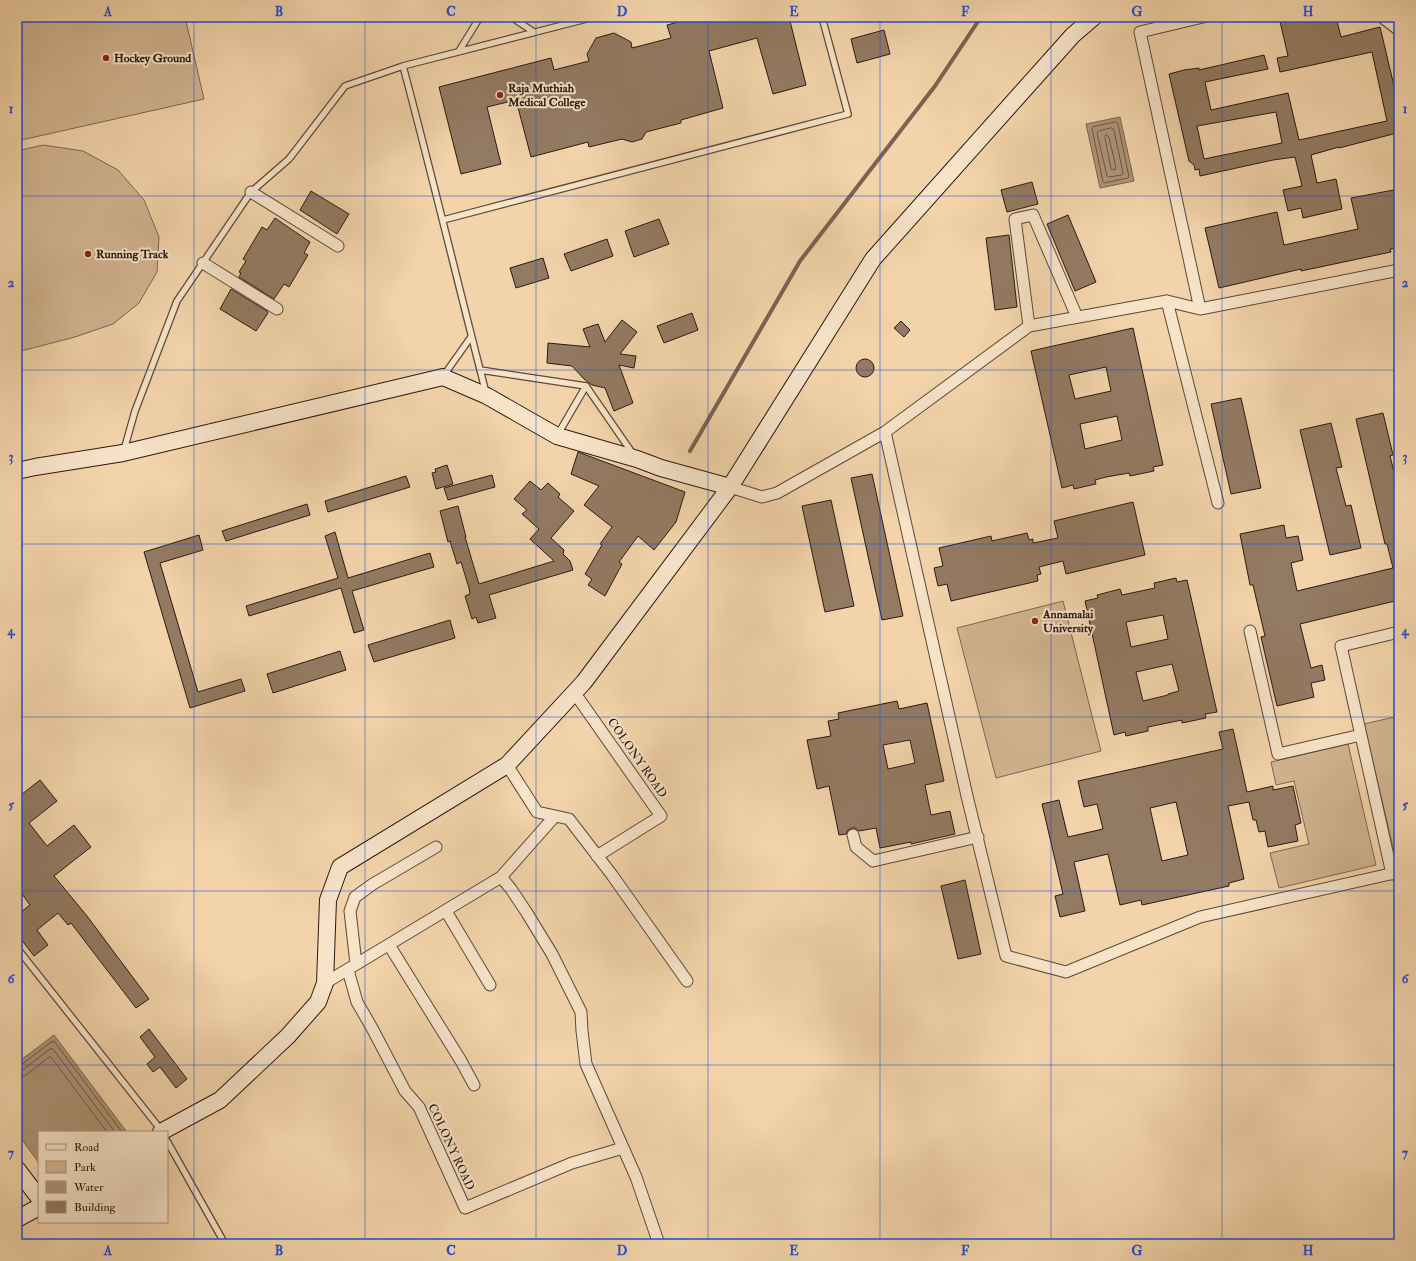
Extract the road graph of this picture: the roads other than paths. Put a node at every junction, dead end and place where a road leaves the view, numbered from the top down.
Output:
1 (480, 17) edge
2 (511, 17) edge
3 (594, 17) edge
4 (822, 17) edge
5 (1094, 17) edge
6 (1203, 17) edge
7 (1382, 17) edge
8 (1399, 30) edge
9 (534, 32) junction
10 (459, 51) junction
11 (403, 66) junction
12 (251, 192) junction
13 (443, 220) junction
14 (338, 246) dead end
15 (203, 263) junction
16 (1399, 270) edge
17 (1167, 301) junction
18 (277, 309) dead end
19 (1200, 309) junction
20 (1077, 317) junction
21 (1029, 326) junction
22 (471, 337) junction
23 (480, 370) junction
24 (443, 377) junction
25 (586, 386) junction
26 (487, 396) junction
27 (885, 432) junction
28 (557, 436) junction
29 (123, 453) junction
30 (637, 459) junction
31 (17, 471) edge
32 (730, 487) junction
33 (1218, 503) dead end
34 (1250, 631) dead end
35 (1399, 632) edge
36 (574, 692) junction
37 (1361, 736) junction
38 (507, 765) junction
39 (555, 816) junction
40 (853, 835) dead end
41 (978, 837) junction
42 (436, 847) dead end
43 (597, 856) junction
44 (1395, 873) edge
45 (501, 877) junction
46 (446, 911) junction
47 (389, 945) junction
48 (17, 948) edge
49 (352, 967) junction
50 (687, 981) dead end
51 (325, 982) junction
52 (490, 985) dead end
53 (474, 1085) dead end
54 (161, 1131) edge
55 (168, 1131) edge
56 (168, 1143) edge
57 (623, 1148) junction
58 (17, 1169) edge
59 (38, 1197) edge
60 (38, 1208) edge
61 (17, 1219) edge
62 (225, 1244) edge
63 (659, 1244) edge

1 - 10 lane
2 - 9 lane
3 - 9 lane
4 - 13 lane
5 - 32 street
6 - 19 street
7 - 8 street
9 - 10 lane
10 - 11 lane
11 - 12 lane
11 - 13 lane
12 - 14 street
12 - 15 lane
13 - 22 lane
15 - 18 street
15 - 29 lane
16 - 19 street
17 - 19 street
17 - 20 street
17 - 33 street
20 - 21 street
20 - 21 street
21 - 27 street
22 - 23 lane
22 - 24 lane
23 - 25 lane
23 - 26 lane
24 - 26 street
24 - 29 street
25 - 28 lane
25 - 30 lane
26 - 28 street
27 - 32 street
27 - 41 street
28 - 30 street
29 - 31 street
30 - 32 street
32 - 36 street
34 - 37 street
35 - 37 street
36 - 38 street
36 - 43 street, COLONY ROAD
37 - 44 street
38 - 39 street
38 - 51 street
39 - 43 street
39 - 45 street
40 - 41 street
41 - 44 street
42 - 49 street
43 - 50 street
45 - 46 street
45 - 57 street
46 - 47 street
46 - 52 street
47 - 49 street
47 - 53 street
48 - 54 lane
49 - 51 street
49 - 57 street, COLONY ROAD
51 - 55 street
56 - 62 lane
57 - 63 street
58 - 59 street
60 - 61 street

